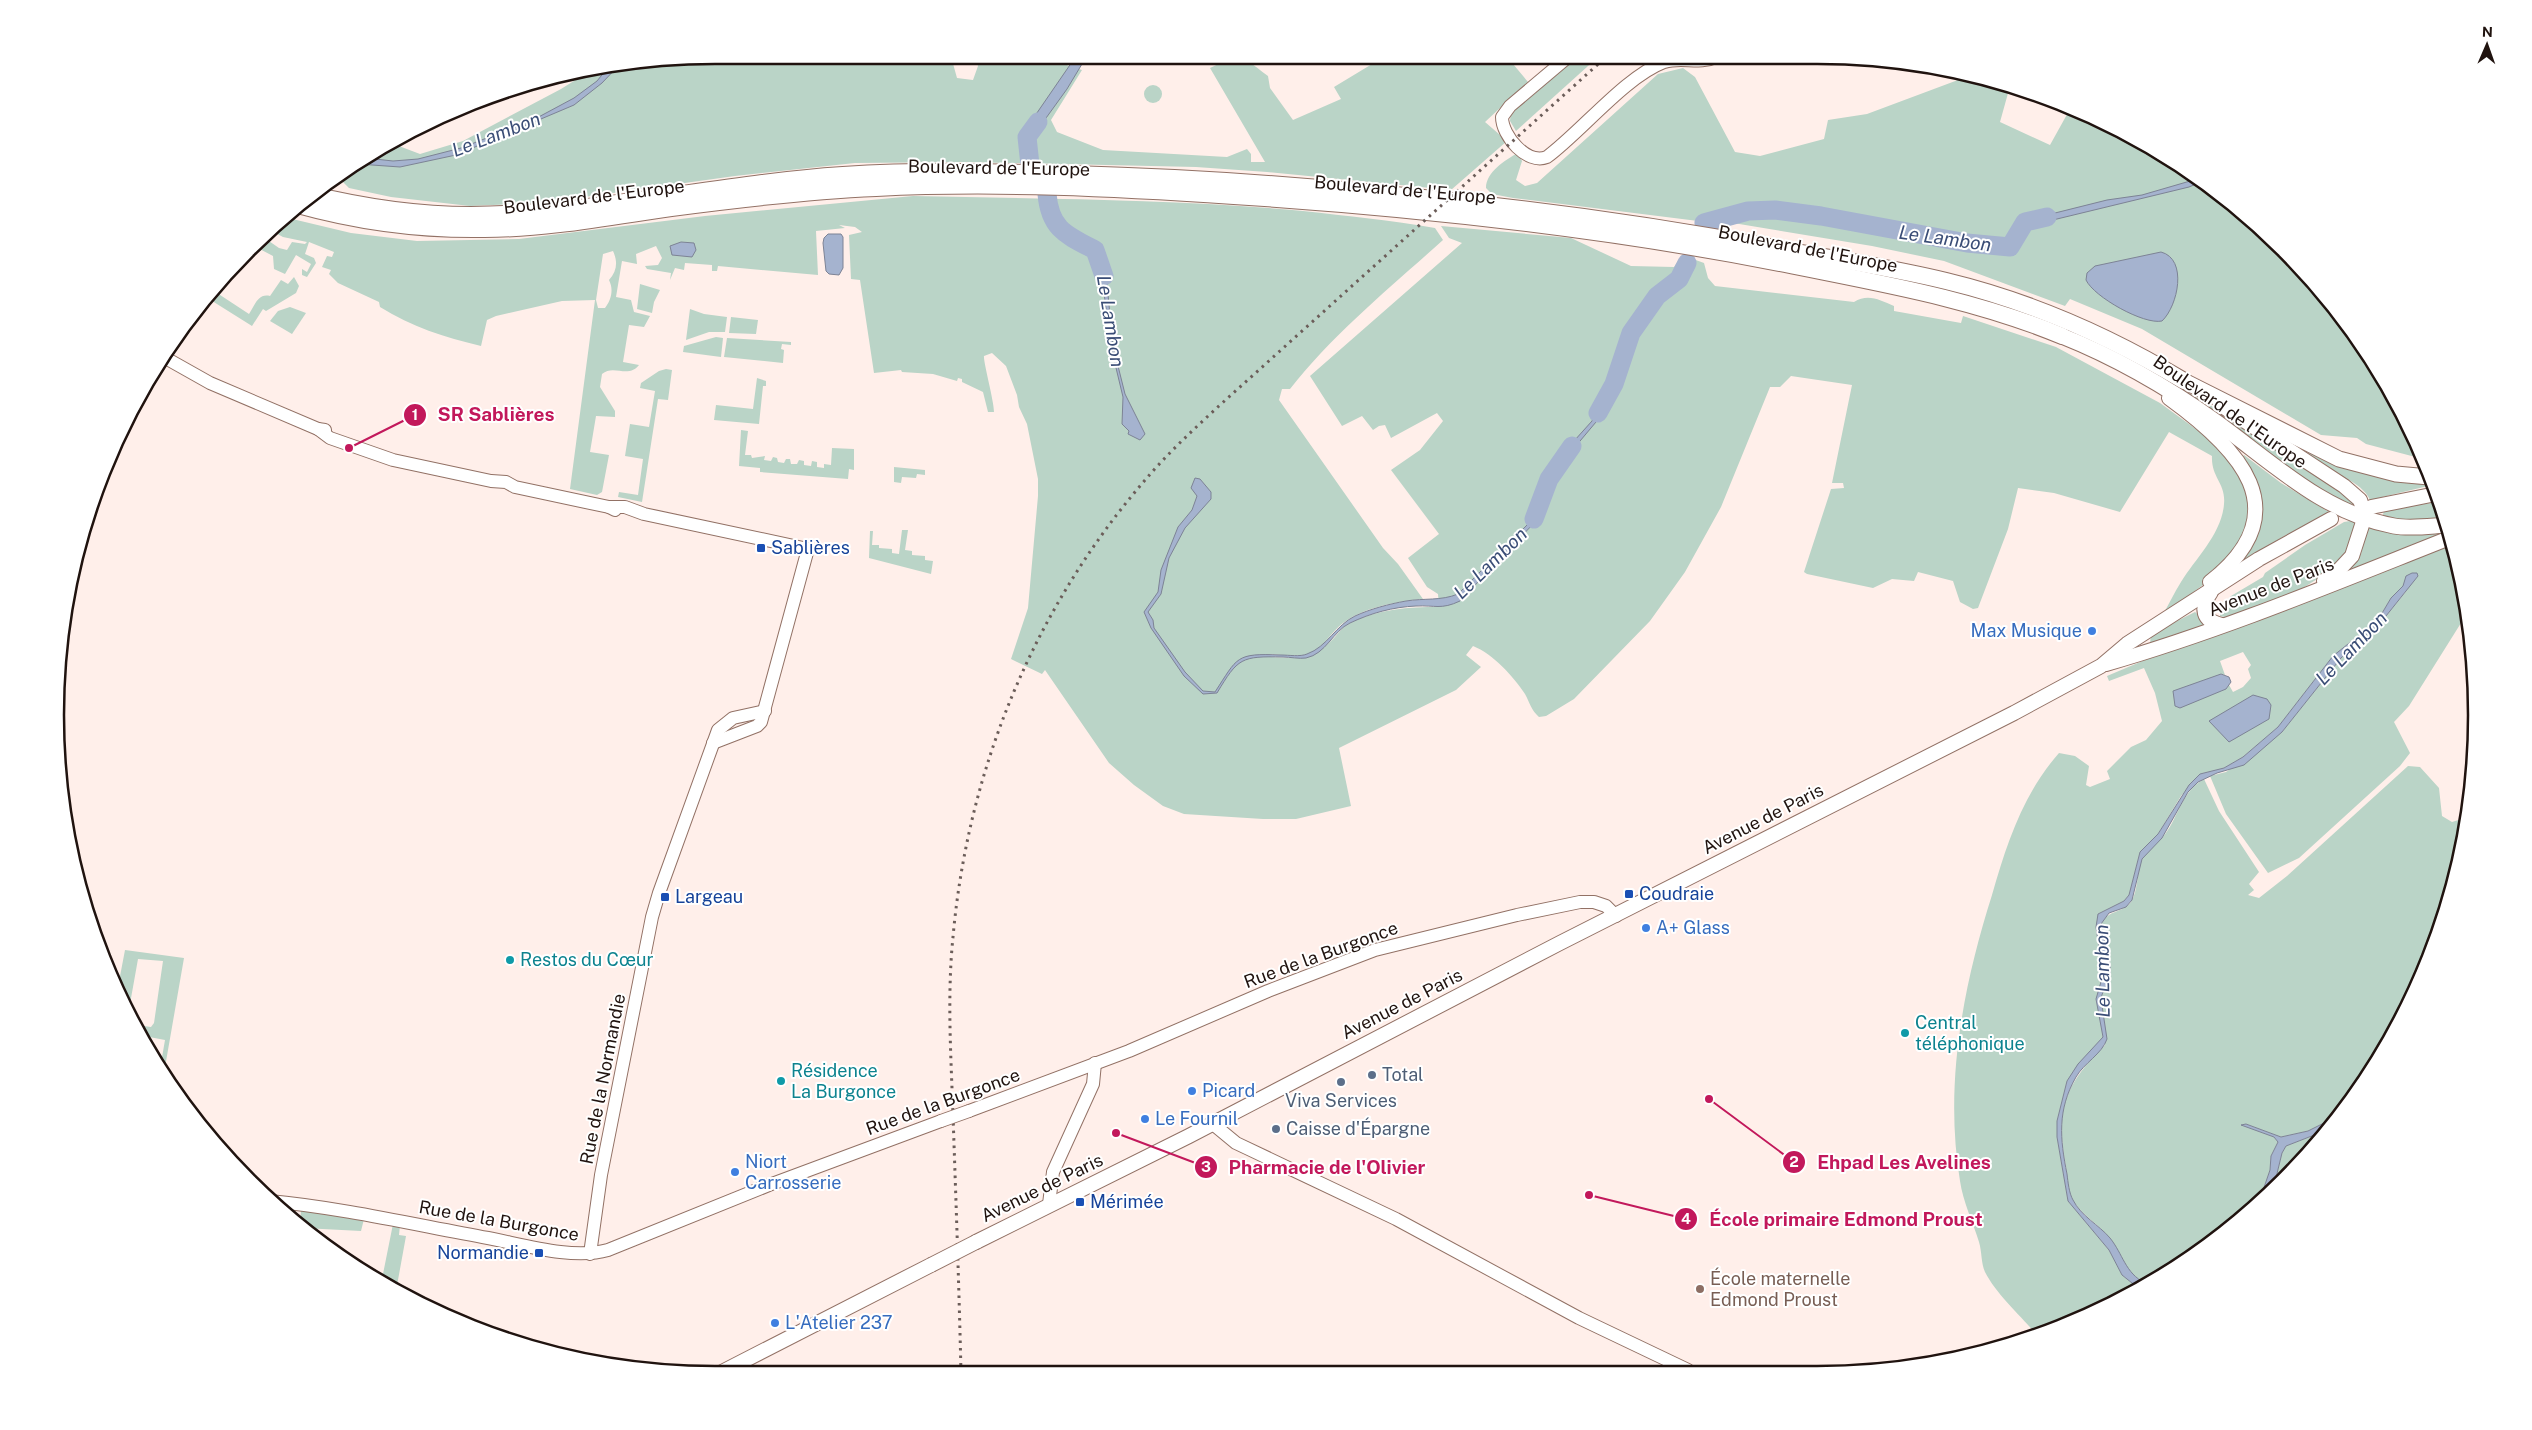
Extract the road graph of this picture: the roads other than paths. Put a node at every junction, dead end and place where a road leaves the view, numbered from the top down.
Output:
1 (1560, 64) edge
2 (1662, 64) edge
3 (331, 189) edge
4 (321, 196) edge
5 (308, 207) edge
6 (300, 213) edge
7 (491, 214) junction
8 (431, 228) junction
9 (2062, 336) junction
10 (169, 360) edge
11 (2184, 381) junction
12 (2423, 476) edge
13 (2430, 496) edge
14 (2367, 512) junction
15 (2331, 519) dead end
16 (2440, 525) edge
17 (2444, 540) edge
18 (2212, 591) junction
19 (2307, 593) junction
20 (2185, 607) junction
21 (2222, 625) junction
22 (2100, 666) junction
23 (1616, 916) junction
24 (1095, 1063) junction
25 (1213, 1124) junction
26 (284, 1203) edge
27 (1049, 1204) junction
28 (590, 1254) junction
29 (734, 1366) edge
30 (1680, 1366) edge

1 - 2 street
3 - 7 highway
4 - 7 highway, Boulevard de l'Europe
5 - 8 highway, Boulevard de l'Europe
6 - 8 highway
7 - 11 highway, Boulevard de l'Europe
8 - 9 highway, Boulevard de l'Europe
9 - 14 main road, Boulevard de l'Europe
9 - 20 main road
10 - 28 street, Rue de la Normandie
11 - 12 main road, Boulevard de l'Europe
11 - 14 main road
13 - 14 main road
14 - 16 main road, Boulevard de l'Europe
14 - 19 main road
15 - 18 main road, Avenue de Paris
17 - 19 main road, Avenue de Paris
18 - 20 main road, Avenue de Paris
18 - 21 main road
19 - 21 main road, Avenue de Paris
20 - 22 main road, Avenue de Paris
21 - 22 main road, Avenue de Paris
22 - 23 main road, Avenue de Paris
23 - 24 street, Rue de la Burgonce
23 - 25 main road, Avenue de Paris
24 - 27 street
24 - 28 street, Rue de la Burgonce, bridge
25 - 27 main road, Avenue de Paris
25 - 30 street
26 - 28 street, Rue de la Burgonce
27 - 29 main road, Avenue de Paris, bridge

